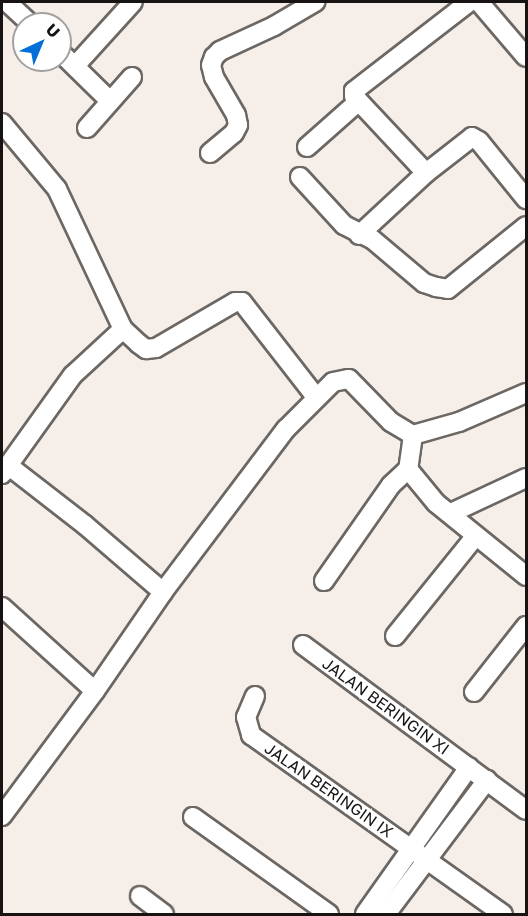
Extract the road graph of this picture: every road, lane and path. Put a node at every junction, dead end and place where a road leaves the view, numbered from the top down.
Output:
1 (133, 2) edge
2 (315, 2) edge
3 (469, 2) edge
4 (479, 2) edge
5 (526, 57) edge
6 (72, 63) edge
7 (75, 66) junction
8 (132, 77) dead end
9 (110, 101) junction
10 (359, 101) junction
11 (2, 123) edge
12 (87, 128) dead end
13 (308, 147) dead end
14 (210, 153) dead end
15 (426, 173) junction
16 (300, 177) dead end
17 (526, 199) edge
18 (526, 226) edge
19 (359, 235) junction
20 (123, 329) junction
21 (526, 393) edge
22 (316, 397) junction
23 (413, 435) junction
24 (408, 469) junction
25 (5, 470) edge
26 (526, 478) edge
27 (451, 513) junction
28 (475, 537) junction
29 (526, 576) edge
30 (324, 581) dead end
31 (163, 592) junction
32 (2, 607) edge
33 (526, 626) edge
34 (395, 636) dead end
35 (303, 645) dead end
36 (94, 691) junction
37 (474, 693) dead end
38 (255, 696) dead end
39 (469, 767) junction
40 (487, 780) junction
41 (526, 810) edge
42 (2, 816) edge
43 (194, 817) dead end
44 (420, 854) junction
45 (140, 896) dead end
46 (164, 915) edge
47 (329, 915) edge
48 (365, 915) edge
49 (386, 915) edge
50 (503, 915) edge

1 - 7 street
2 - 14 street
3 - 10 street
4 - 5 street
6 - 7 street
7 - 9 street
8 - 9 street
9 - 12 street
10 - 13 street
10 - 15 street
11 - 20 street
15 - 17 street
15 - 19 street
16 - 19 street
18 - 19 street
20 - 22 street
20 - 25 street
21 - 23 street
22 - 23 street
22 - 31 street
23 - 24 street
24 - 27 street
24 - 30 street
25 - 31 street
26 - 27 street
27 - 28 street
28 - 29 street
28 - 34 street
31 - 36 street
32 - 36 street
33 - 37 street
35 - 39 street, JALAN BERINGIN XI
36 - 42 street
38 - 44 street, JALAN BERINGIN IX
39 - 40 street, JALAN BERINGIN XI
39 - 44 street
40 - 41 street, JALAN BERINGIN XI
40 - 44 street
43 - 47 street
44 - 48 street
44 - 49 street
44 - 50 street, JALAN BERINGIN IX
45 - 46 street

